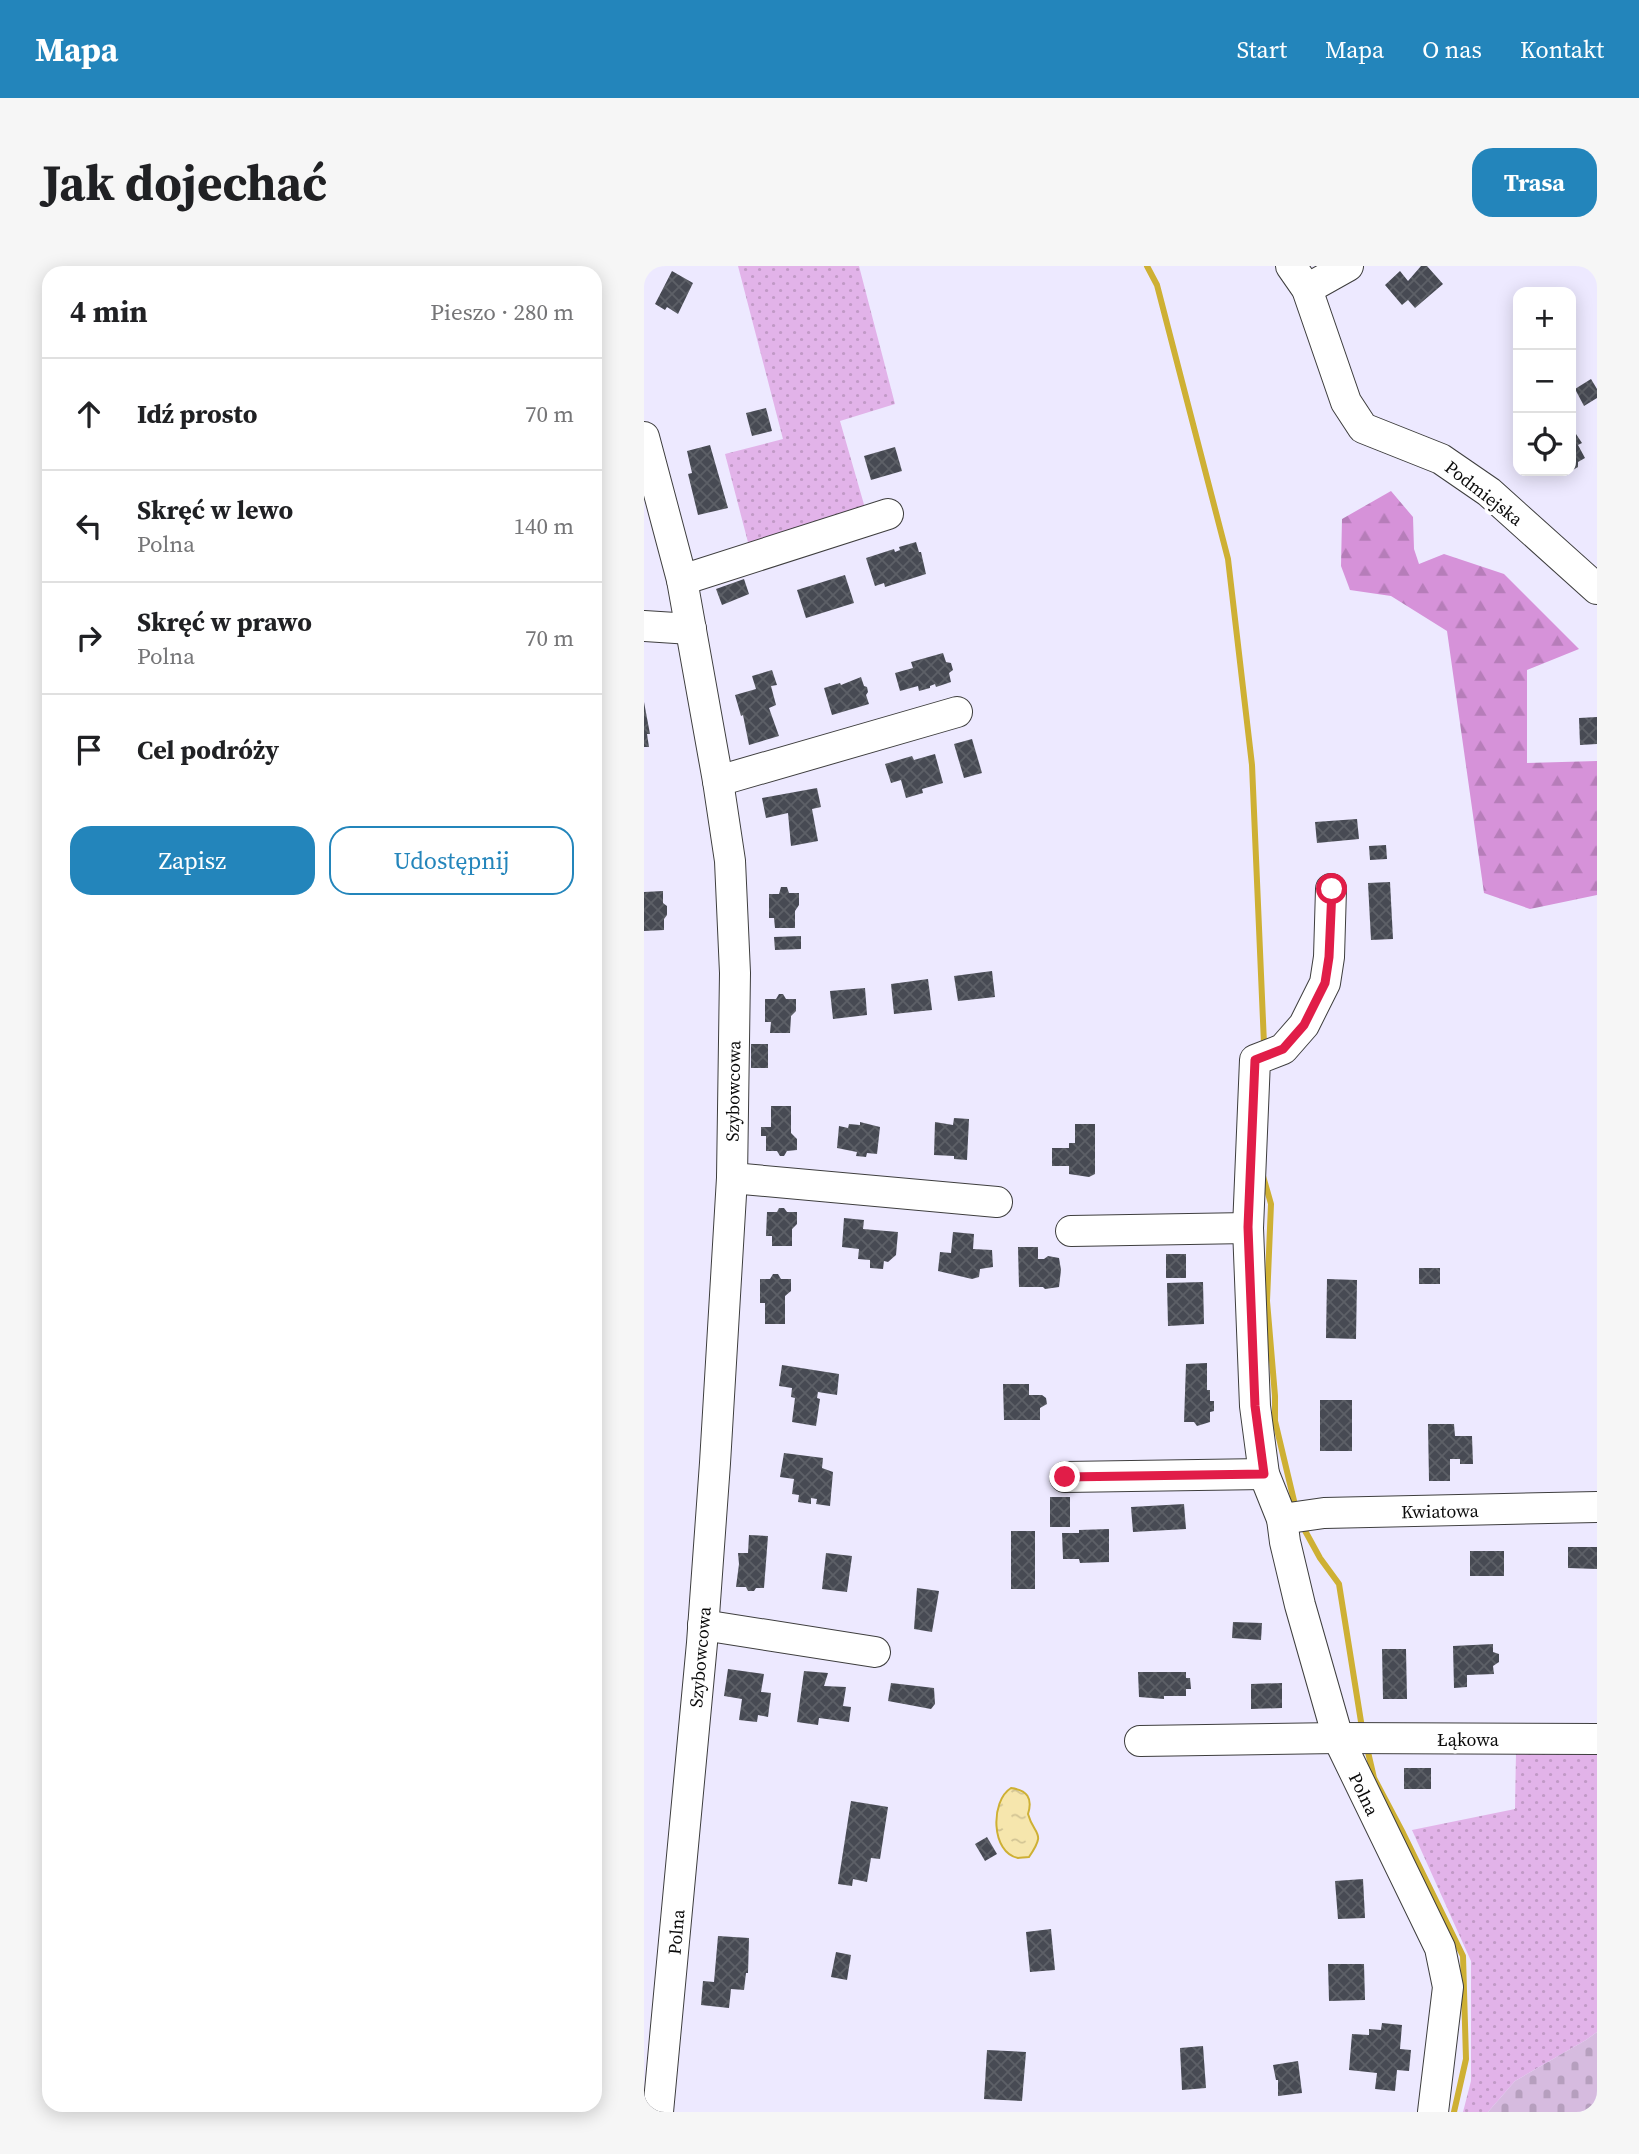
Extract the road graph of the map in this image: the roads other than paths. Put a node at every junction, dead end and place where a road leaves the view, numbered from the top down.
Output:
1 (1348, 266) edge
2 (1299, 277) edge
3 (646, 453) edge
4 (888, 514) dead end
5 (682, 580) junction
6 (1597, 588) edge
7 (644, 626) edge
8 (691, 629) junction
9 (957, 712) dead end
10 (718, 781) junction
11 (1332, 889) dead end
12 (732, 1178) junction
13 (997, 1202) dead end
14 (1248, 1227) junction
15 (1071, 1231) dead end
16 (1264, 1474) junction
17 (1065, 1477) dead end
18 (1597, 1507) edge
19 (1282, 1519) junction
20 (703, 1625) junction
21 (874, 1652) dead end
22 (1338, 1738) junction
23 (1597, 1740) edge
24 (1140, 1741) dead end
25 (692, 1752) joint
26 (658, 2112) edge
27 (1433, 2112) edge

1 - 2 street
2 - 6 street, Podmiejska
3 - 5 street, Szybowcowa
4 - 5 street
5 - 8 street, Szybowcowa
7 - 8 street
8 - 10 street, Szybowcowa
9 - 10 street
10 - 12 street, Szybowcowa
11 - 14 street, Polna
12 - 13 street
12 - 20 street, Szybowcowa
14 - 15 street
14 - 16 street, Polna
16 - 17 street
16 - 19 street, Polna
18 - 19 street, Kwiatowa
19 - 22 street, Polna
20 - 21 street
20 - 25 street, Szybowcowa
22 - 23 street, Łąkowa
22 - 24 street, Łąkowa
22 - 27 street, Polna
25 - 26 street, Polna

